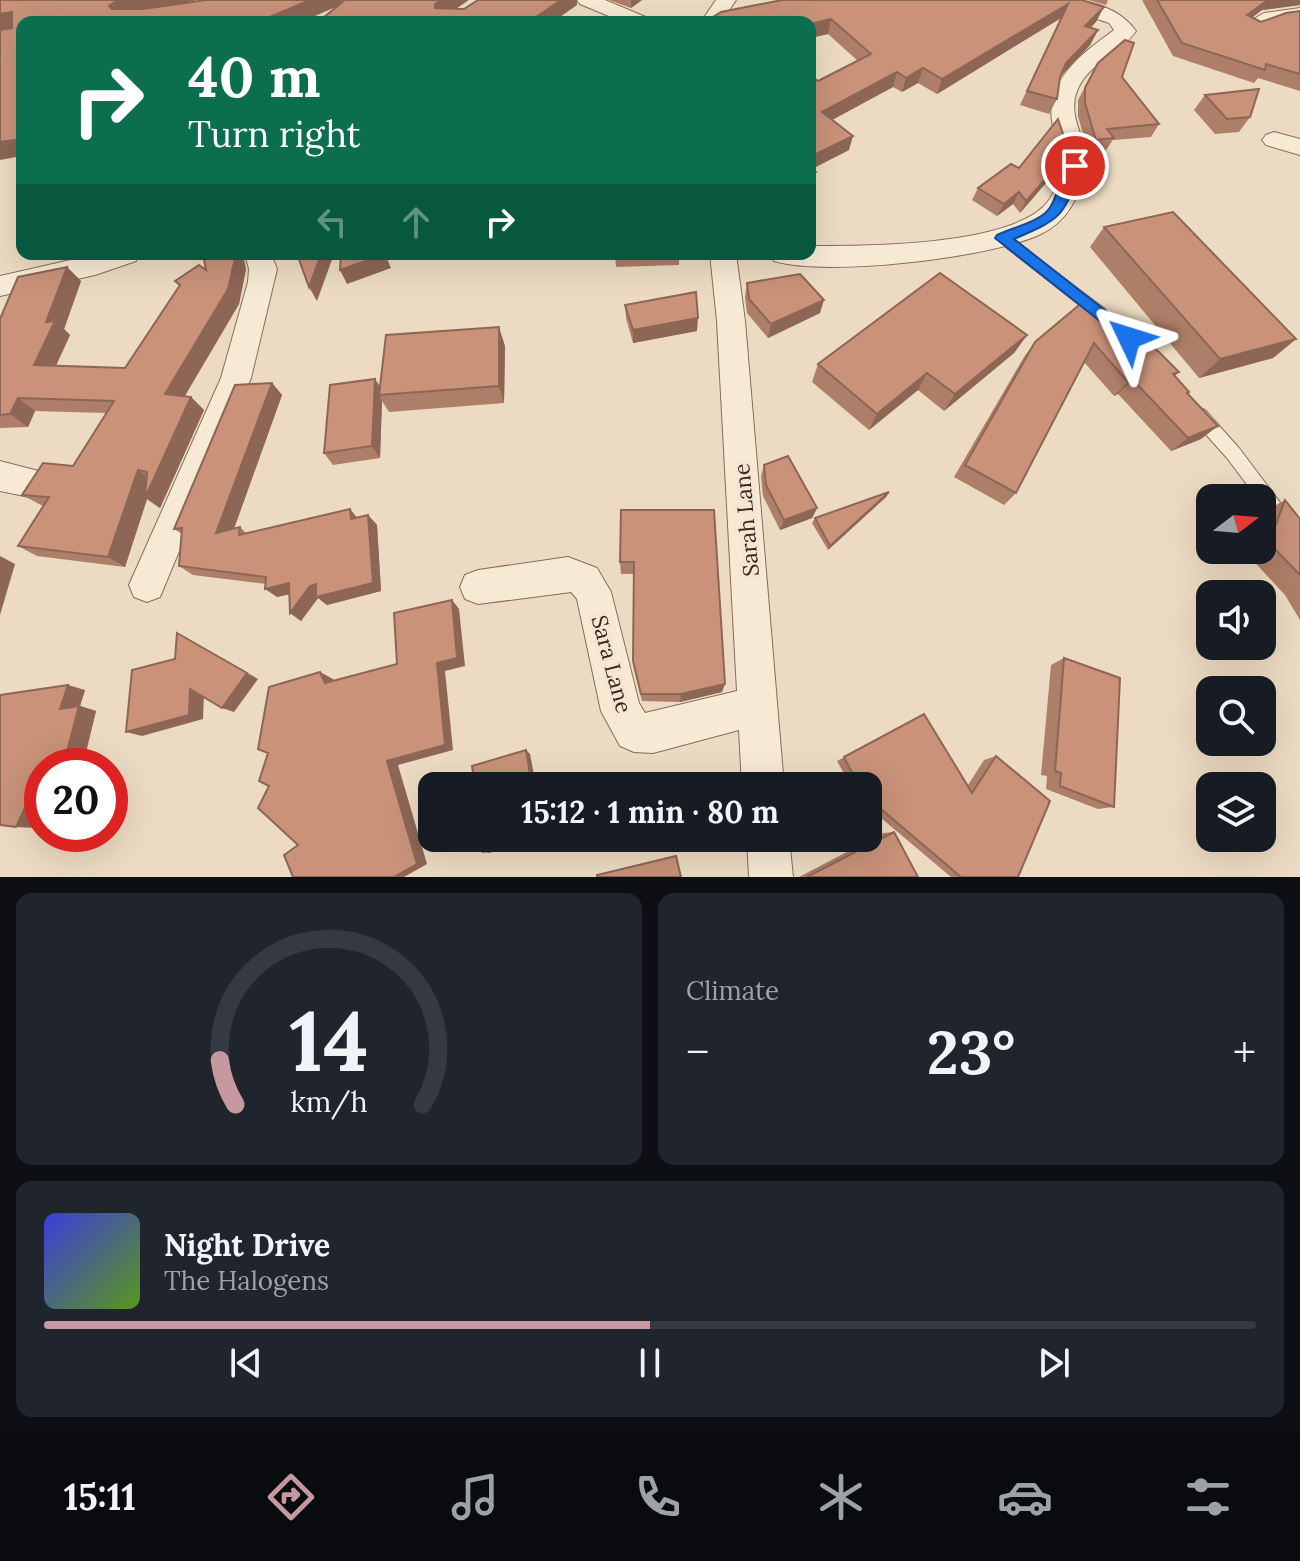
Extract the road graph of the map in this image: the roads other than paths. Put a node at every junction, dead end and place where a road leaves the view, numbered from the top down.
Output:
1 (587, 0) edge
2 (1067, 1) edge
3 (1300, 14) edge
4 (626, 16) edge
5 (1250, 27) edge
6 (1274, 140) dead end
7 (1300, 147) edge
8 (1003, 238) junction
9 (816, 257) edge
10 (109, 260) edge
11 (260, 260) edge
12 (724, 260) edge
13 (0, 286) edge
14 (1113, 323) edge
15 (1184, 397) edge
16 (0, 476) edge
17 (34, 483) edge
18 (1300, 543) edge
19 (147, 585) dead end
20 (478, 587) dead end
21 (757, 706) junction
22 (762, 772) edge
23 (769, 852) edge
24 (771, 877) edge

1 - 4 street
2 - 8 street
3 - 5 street
6 - 7 street
8 - 9 street
8 - 14 lane
10 - 13 street
11 - 19 street
12 - 21 street, Sarah Lane
15 - 18 lane
16 - 17 street
20 - 21 street, Sara Lane
21 - 22 street, Sarah Lane
23 - 24 street

